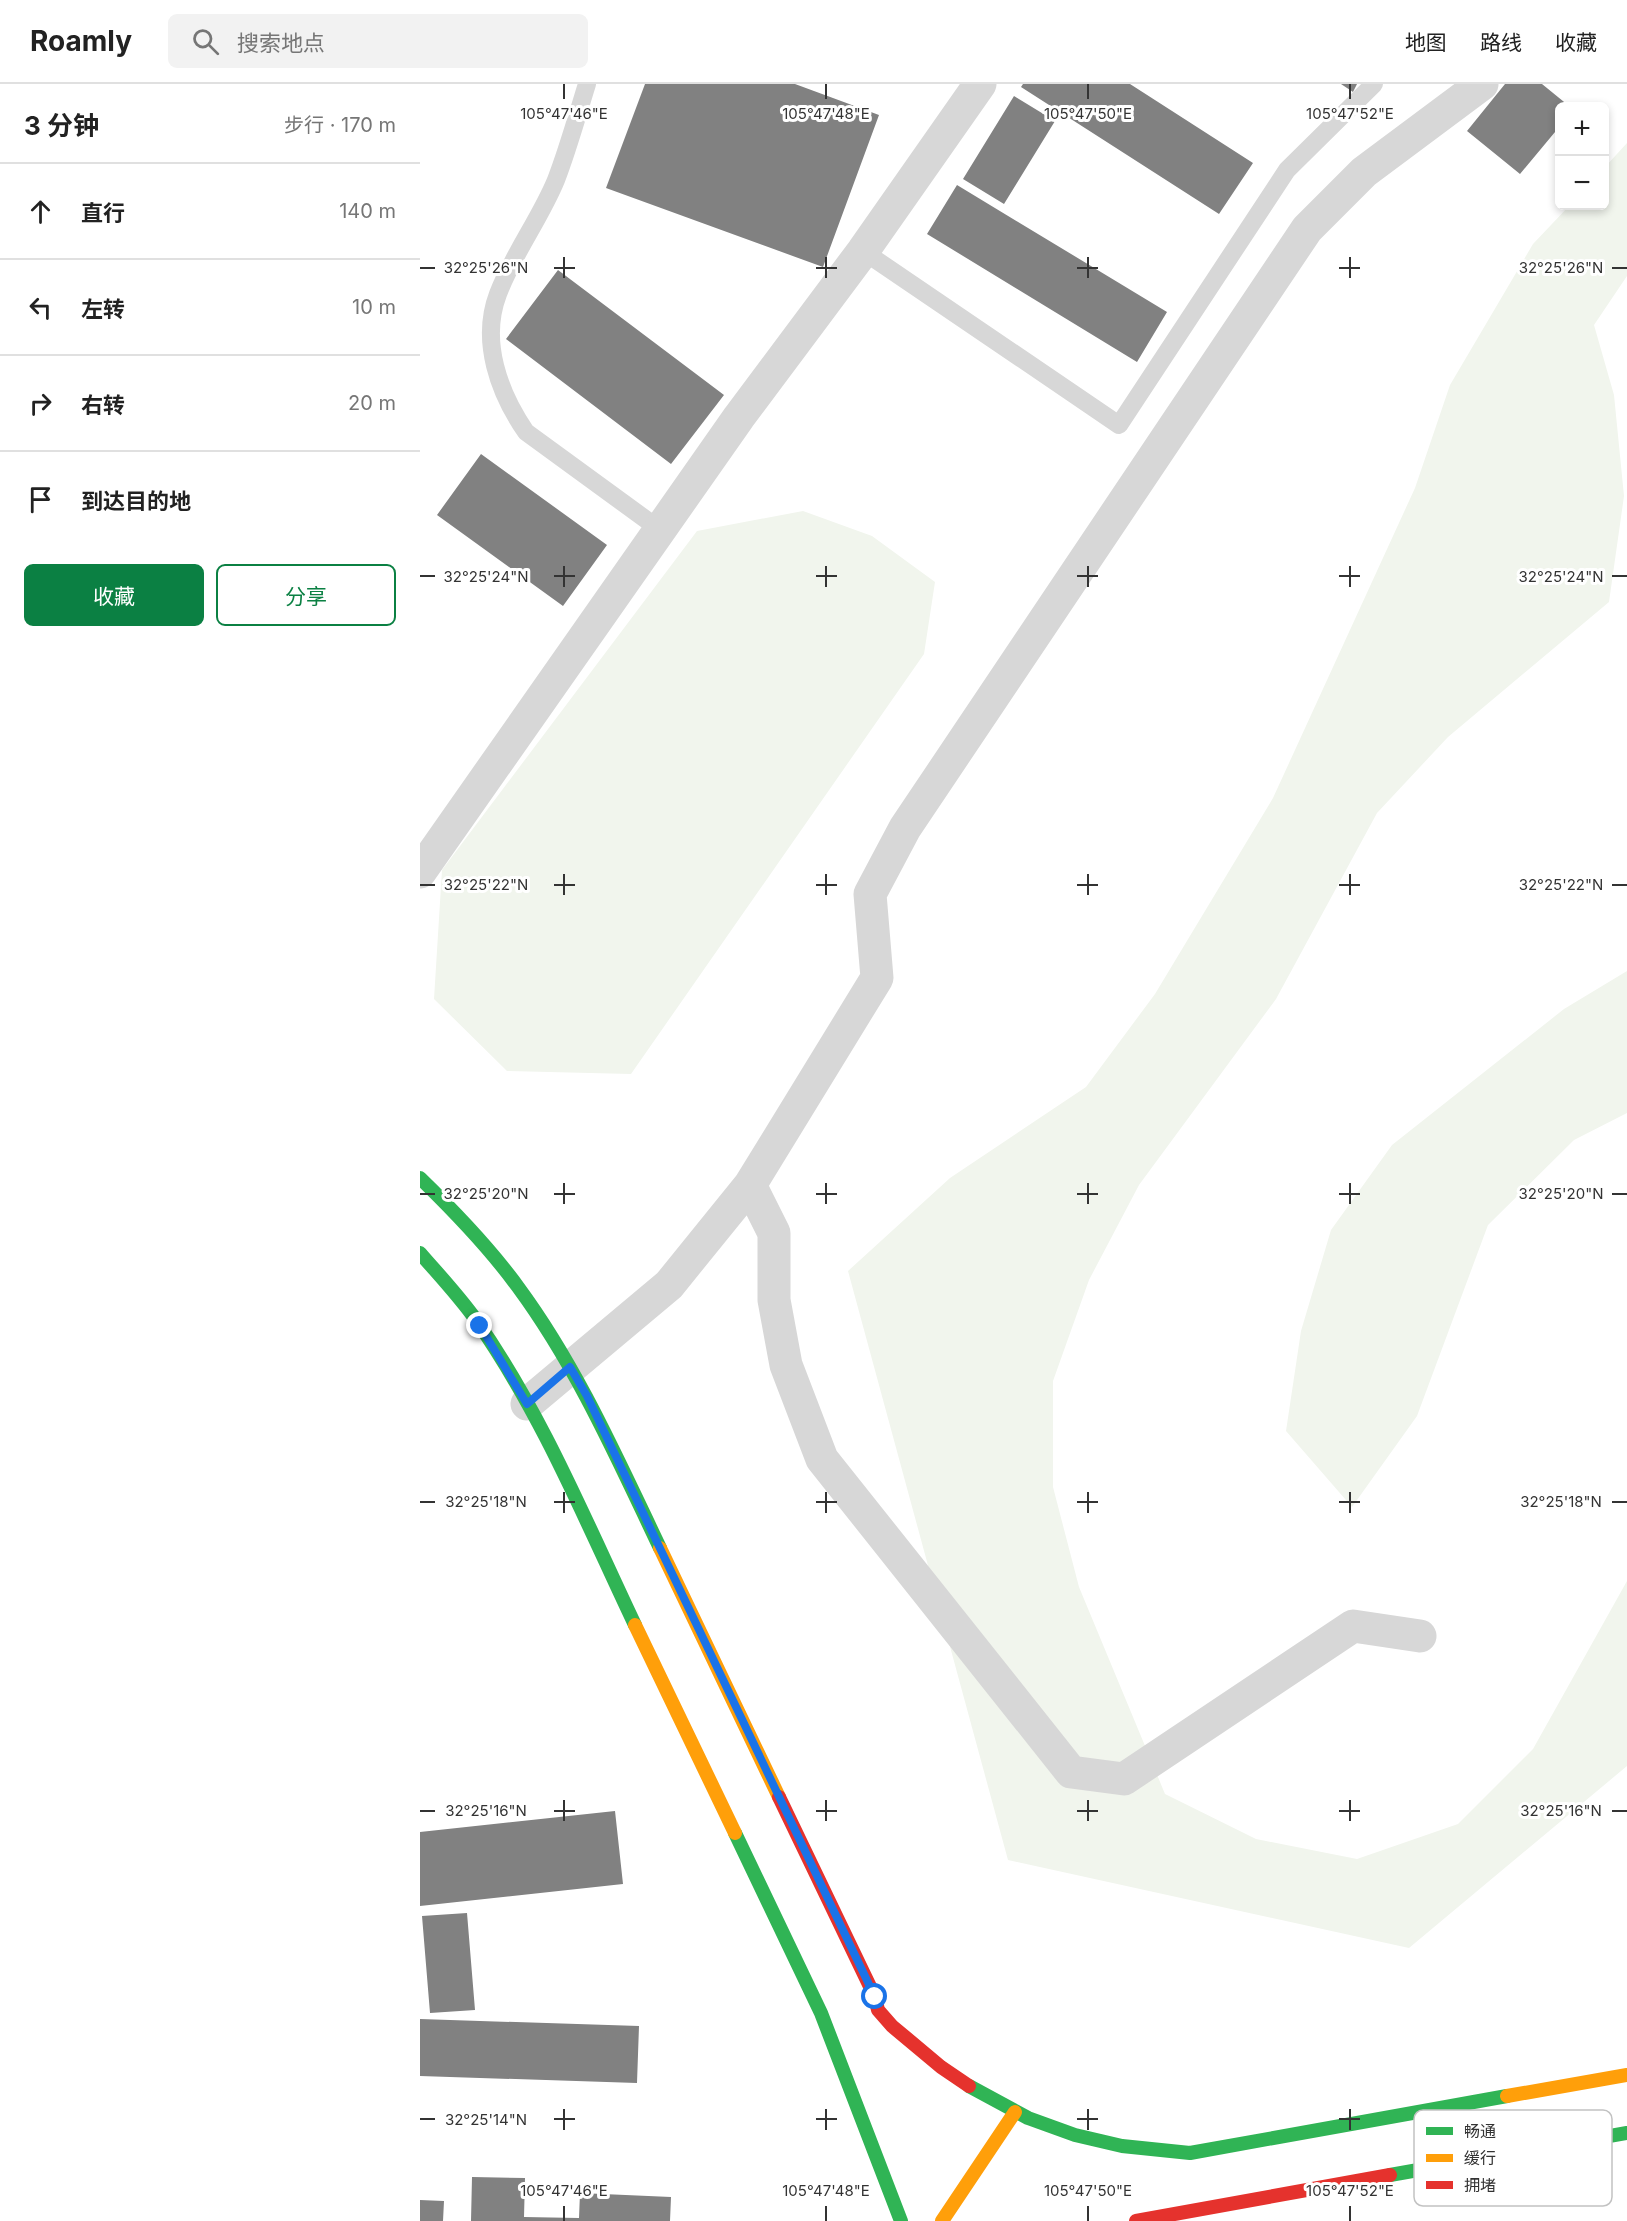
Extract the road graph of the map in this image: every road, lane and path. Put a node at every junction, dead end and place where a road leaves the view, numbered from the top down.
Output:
1 (587, 84) edge
2 (980, 84) edge
3 (1374, 84) edge
4 (1482, 84) edge
5 (863, 250) junction
6 (659, 529) junction
7 (420, 872) edge
8 (420, 1178) edge
9 (750, 1185) junction
10 (420, 1253) edge
11 (570, 1367) junction
12 (527, 1404) junction
13 (1420, 1636) dead end
14 (1627, 2075) edge
15 (1431, 2110) edge
16 (1015, 2112) junction
17 (1414, 2113) edge
18 (1627, 2133) edge
19 (1612, 2136) edge
20 (1414, 2171) edge
21 (1242, 2202) junction
22 (901, 2221) edge
23 (942, 2221) edge
24 (1136, 2221) edge
25 (1248, 2221) edge

1 - 6 lane
2 - 5 street
3 - 5 lane
4 - 9 street
5 - 6 street
6 - 7 street
8 - 11 main road
9 - 11 street
9 - 13 street
10 - 12 main road
11 - 12 street
11 - 16 main road
12 - 22 main road
14 - 15 main road
16 - 17 main road
16 - 23 main road
18 - 19 main road
20 - 21 main road
21 - 24 main road
21 - 25 lane

